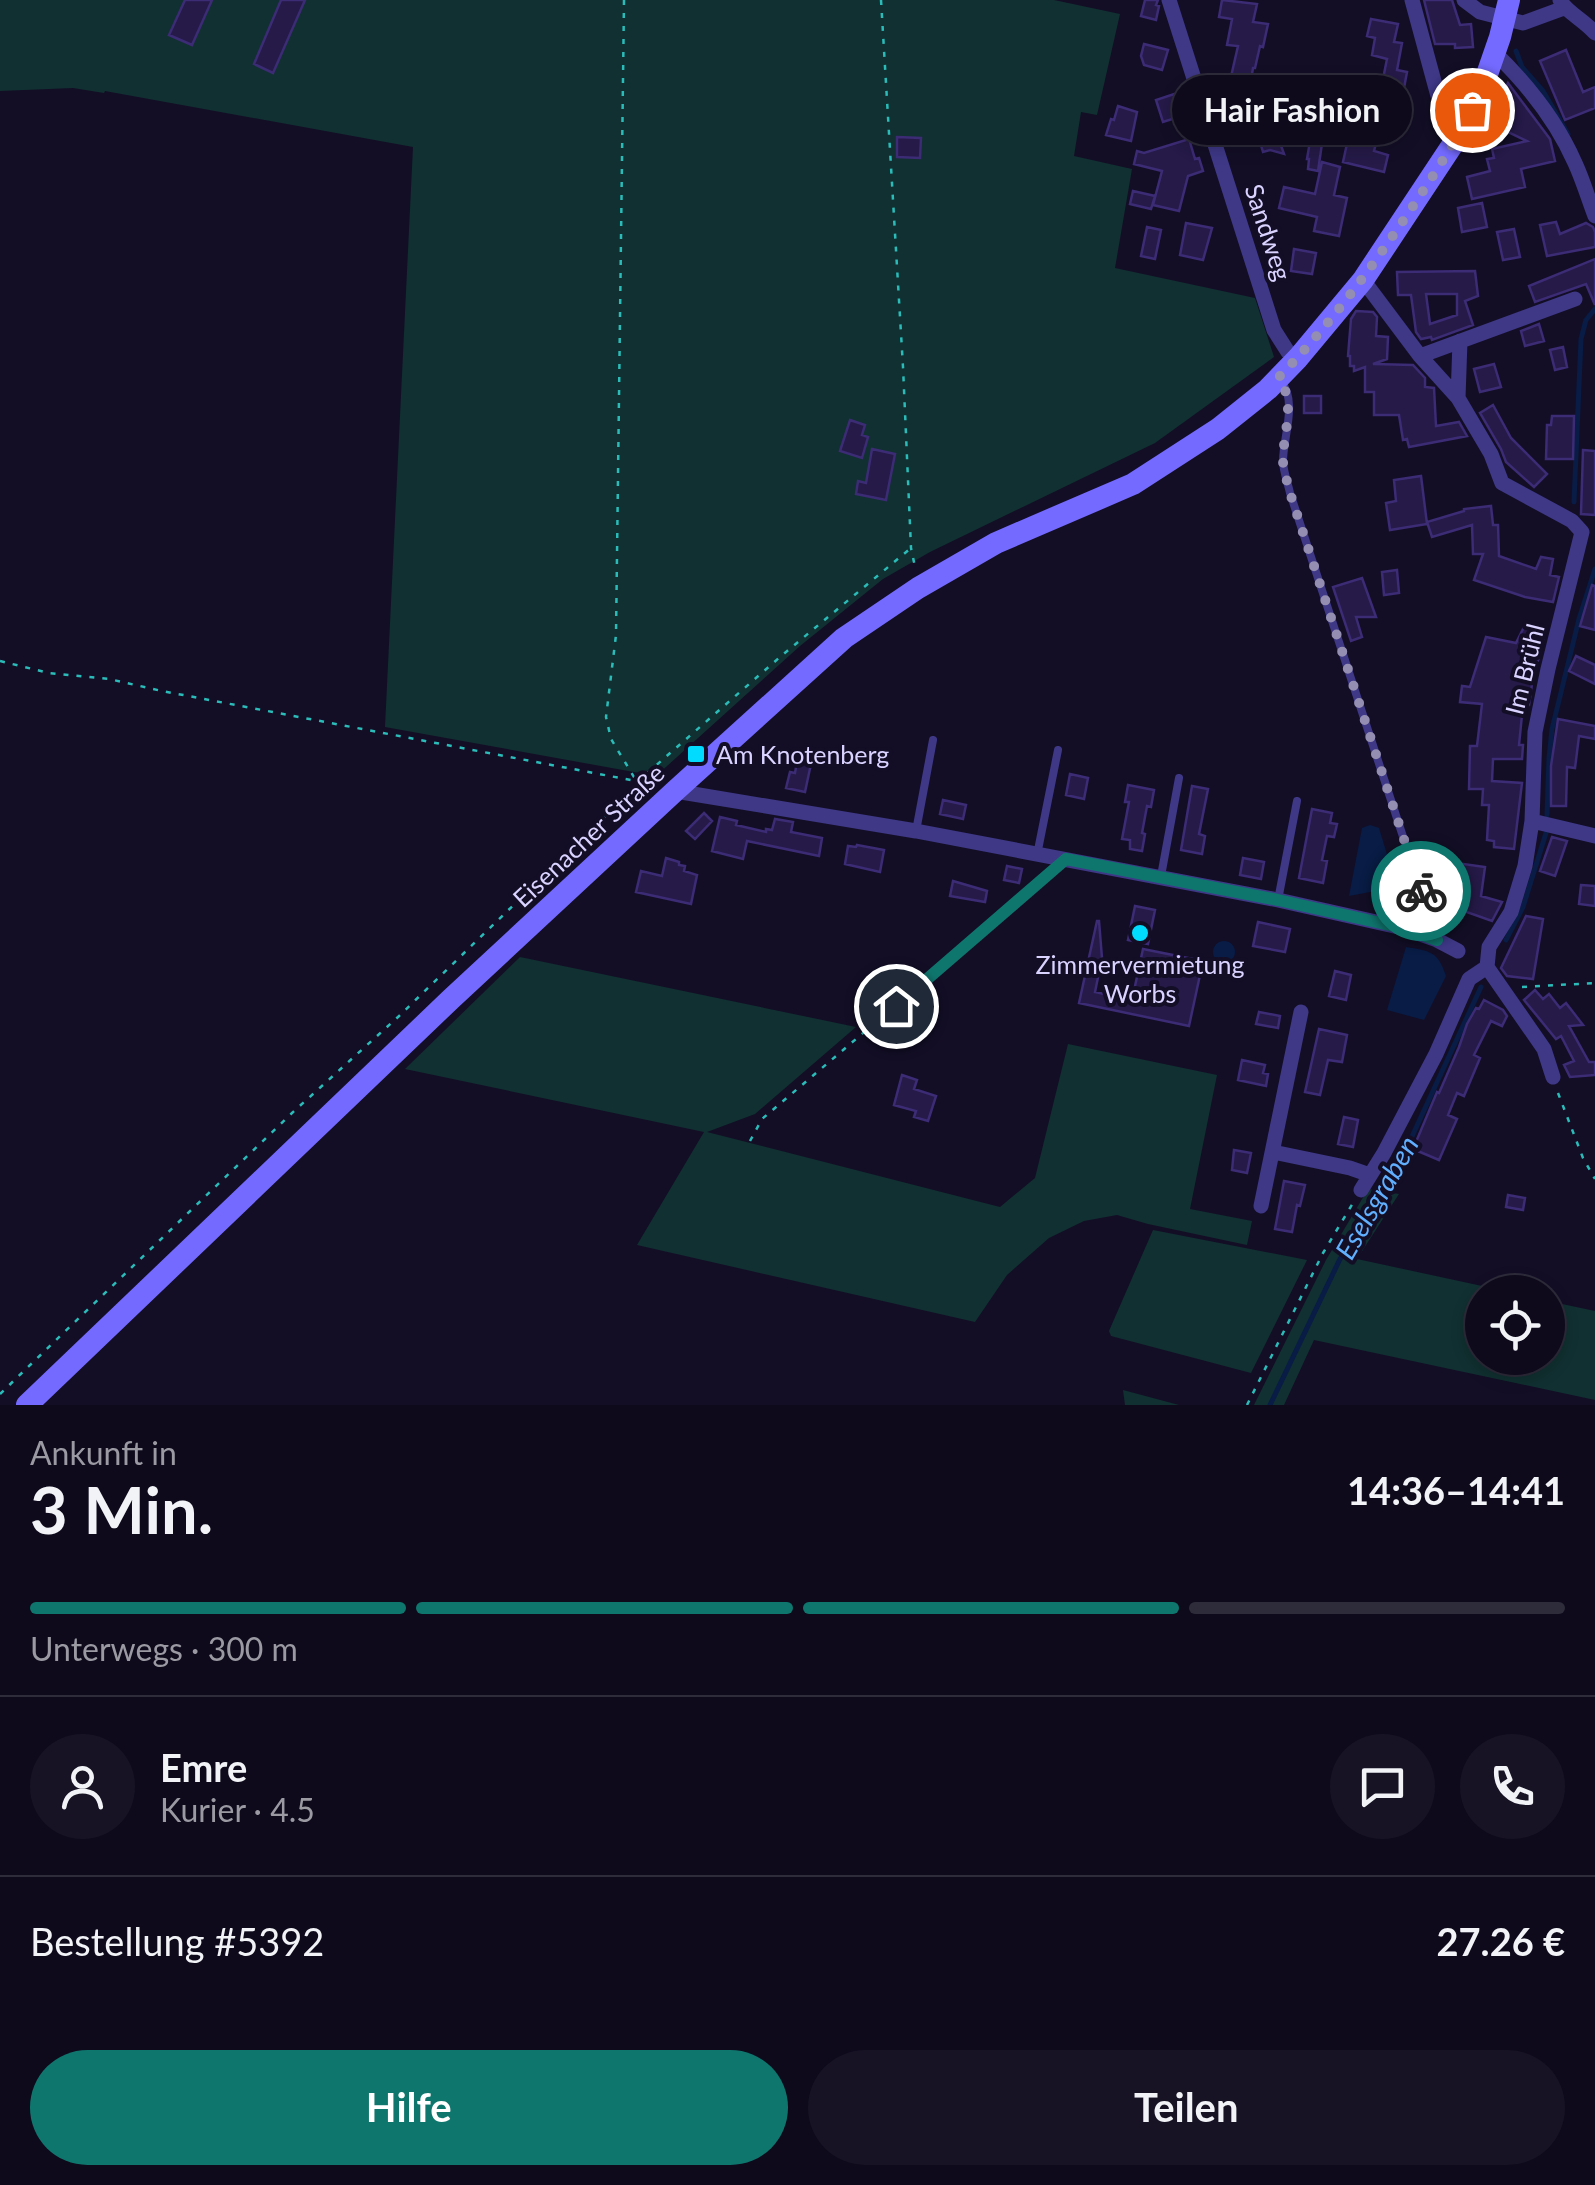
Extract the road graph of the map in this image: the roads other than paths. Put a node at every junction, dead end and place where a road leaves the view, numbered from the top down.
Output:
1 (1169, 0) edge
2 (1412, 0) edge
3 (1464, 0) edge
4 (1562, 4) edge
5 (1507, 10) edge
6 (1595, 33) edge
7 (1495, 53) junction
8 (1438, 96) dead end
9 (1595, 216) edge
10 (1363, 280) junction
11 (1575, 300) dead end
12 (1460, 341) junction
13 (1420, 356) junction
14 (1298, 358) junction
15 (1278, 378) junction
16 (1458, 398) junction
17 (1589, 530) edge
18 (933, 740) dead end
19 (1058, 750) dead end
20 (1178, 778) dead end
21 (675, 790) junction
22 (1297, 801) dead end
23 (1532, 821) junction
24 (916, 831) junction
25 (1595, 836) edge
26 (1037, 855) junction
27 (1066, 859) junction
28 (1160, 876) junction
29 (1278, 900) junction
30 (1437, 940) junction
31 (1489, 947) junction
32 (1458, 951) junction
33 (1487, 967) junction
34 (1468, 979) junction
35 (1301, 1012) dead end
36 (884, 1015) road end
37 (1553, 1077) road end
38 (1273, 1152) junction
39 (1262, 1206) dead end
40 (27, 1405) edge

1 - 14 street, Sandweg
2 - 8 street
3 - 5 street
4 - 5 street
4 - 6 street
5 - 7 main road, Eisenacher Straße
7 - 9 street
7 - 10 main road, Eisenacher Straße
10 - 13 street
10 - 14 main road, Eisenacher Straße
11 - 12 street
12 - 13 street
12 - 16 street
13 - 16 street
14 - 15 main road, Eisenacher Straße
15 - 21 main road, Eisenacher Straße
15 - 30 lane
16 - 17 street
17 - 23 street, Im Brühl
18 - 24 lane
19 - 26 lane
20 - 28 lane
21 - 24 street
21 - 40 main road, Eisenacher Straße
22 - 29 lane
23 - 25 street
23 - 31 street, Im Brühl
24 - 26 street
26 - 27 street
27 - 28 street
27 - 36 lane
28 - 29 street
29 - 30 street
30 - 32 street
31 - 32 street
31 - 33 street, Im Brühl
32 - 34 street
33 - 34 street
33 - 37 street
34 - 38 street
35 - 38 street
38 - 39 street

